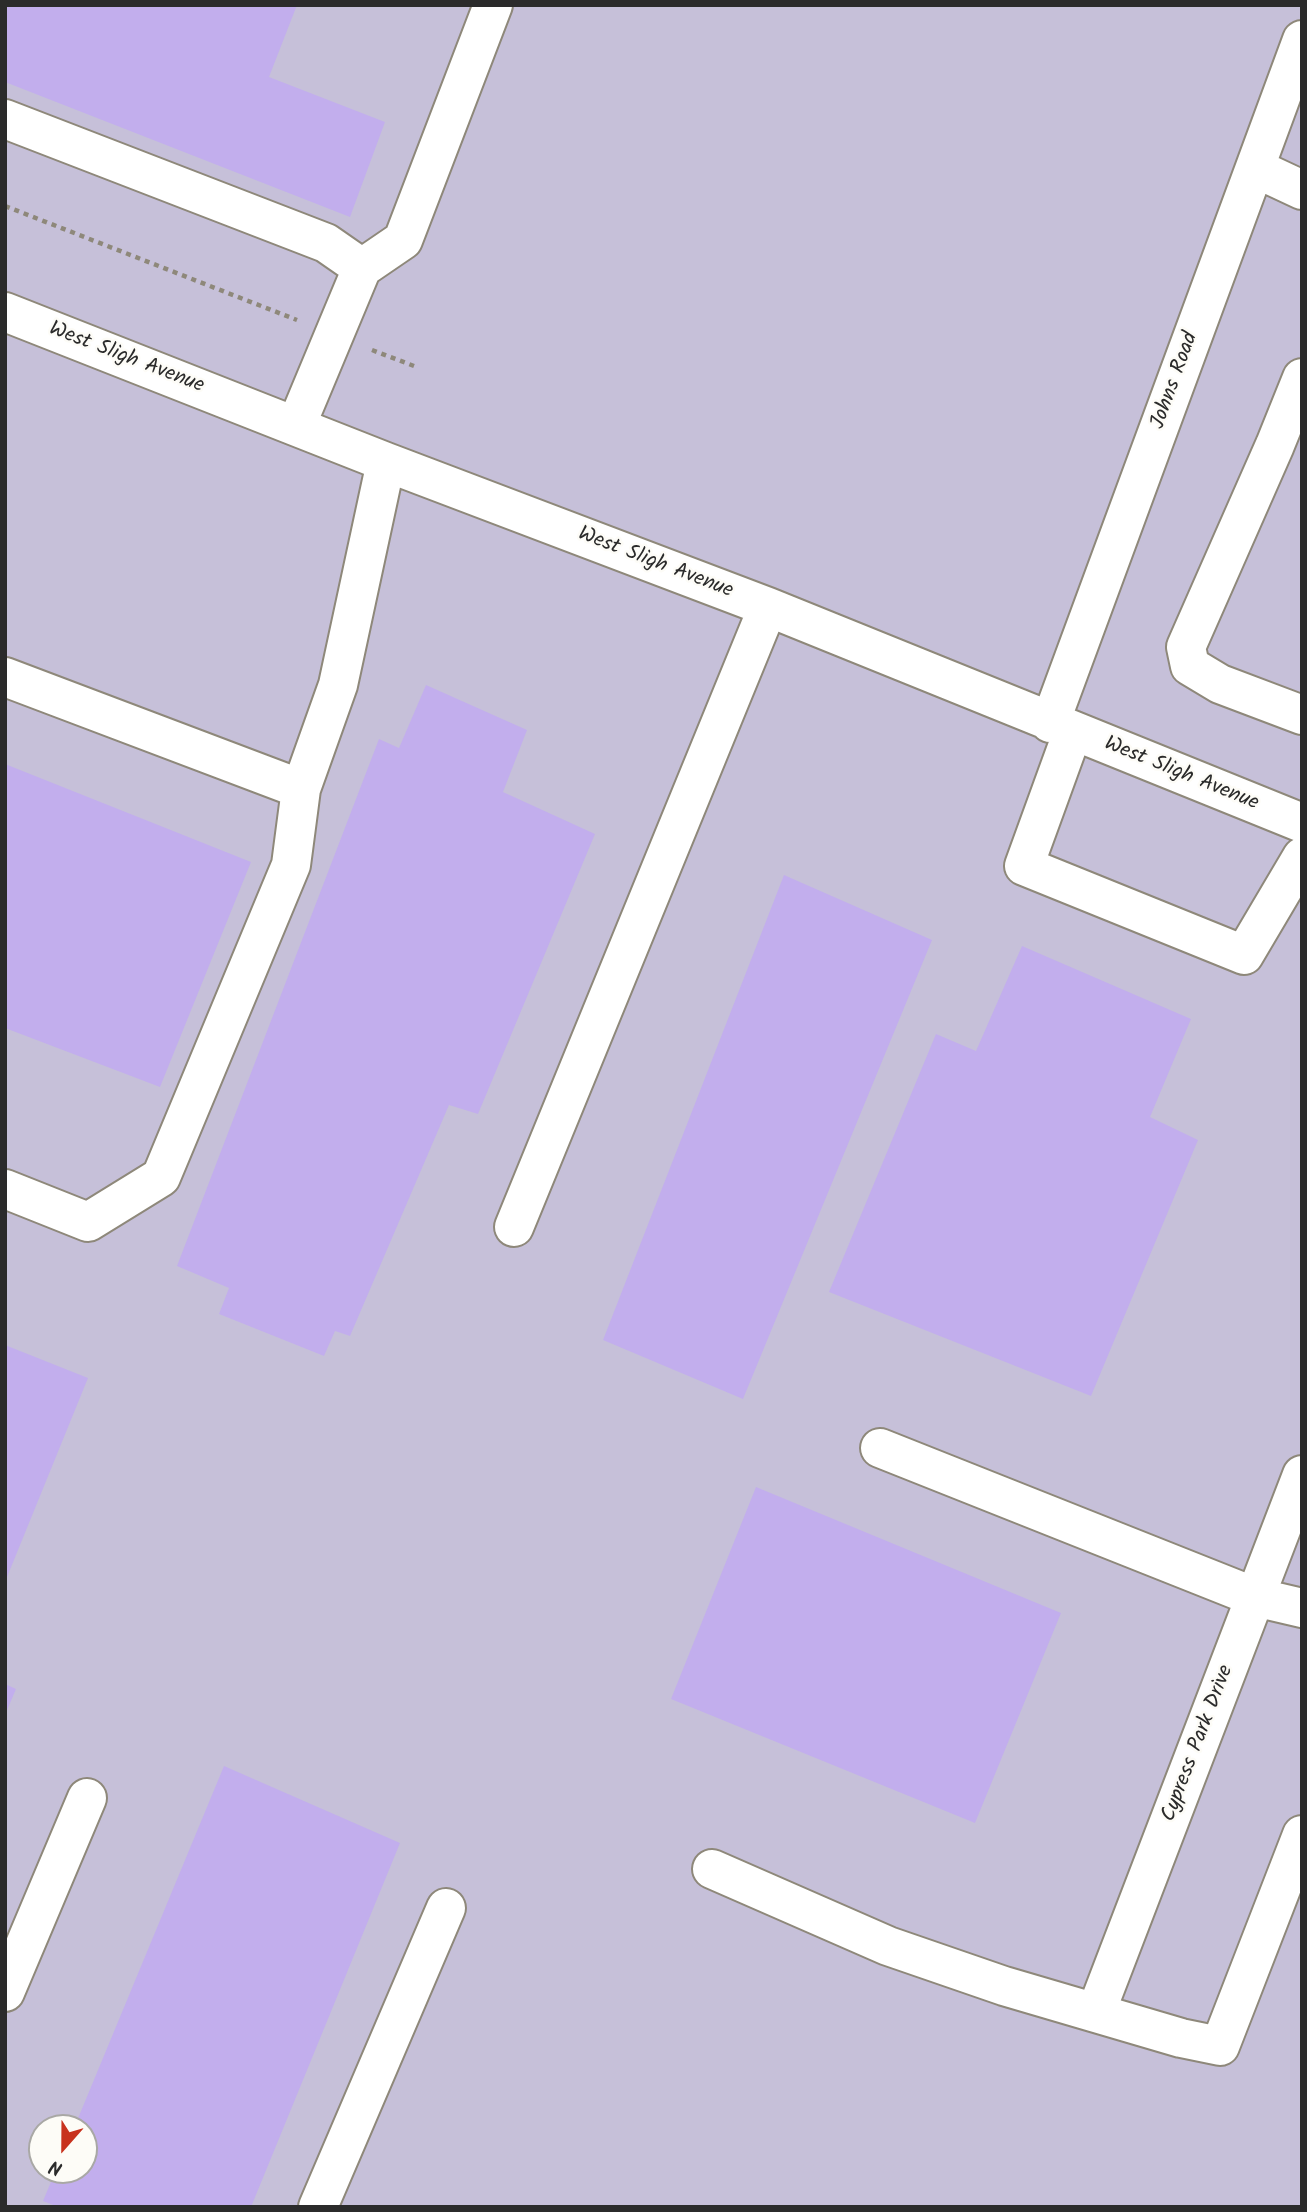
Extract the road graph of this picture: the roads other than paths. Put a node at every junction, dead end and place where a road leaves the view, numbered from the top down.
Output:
1 (493, 5) edge
2 (1302, 40) edge
3 (5, 119) edge
4 (1255, 168) junction
5 (1302, 190) edge
6 (362, 268) junction
7 (5, 312) edge
8 (1302, 378) edge
9 (296, 426) junction
10 (386, 462) junction
11 (768, 607) junction
12 (5, 677) edge
13 (1302, 715) edge
14 (1062, 727) junction
15 (301, 789) junction
16 (1302, 823) edge
17 (1302, 857) edge
18 (5, 1189) edge
19 (514, 1227) dead end
20 (880, 1448) dead end
21 (1301, 1478) edge
22 (1255, 1597) junction
23 (1302, 1608) edge
24 (87, 1798) dead end
25 (1302, 1835) edge
26 (712, 1869) dead end
27 (446, 1908) dead end
28 (5, 1992) edge
29 (1096, 2012) junction
30 (318, 2207) edge

1 - 6 street
2 - 4 street, Johns Road
3 - 6 street
4 - 5 street
4 - 14 street, Johns Road
6 - 9 street
7 - 9 street, West Sligh Avenue
8 - 13 street
9 - 10 street, West Sligh Avenue
10 - 11 street, West Sligh Avenue
10 - 15 street
11 - 14 street, West Sligh Avenue
11 - 19 street
12 - 15 street
14 - 16 street, West Sligh Avenue
14 - 17 street, Johns Road
15 - 18 street
20 - 22 street
21 - 22 street, Cypress Park Drive
22 - 23 street
22 - 29 street, Cypress Park Drive
24 - 28 street
25 - 29 street
26 - 29 street
27 - 30 street

